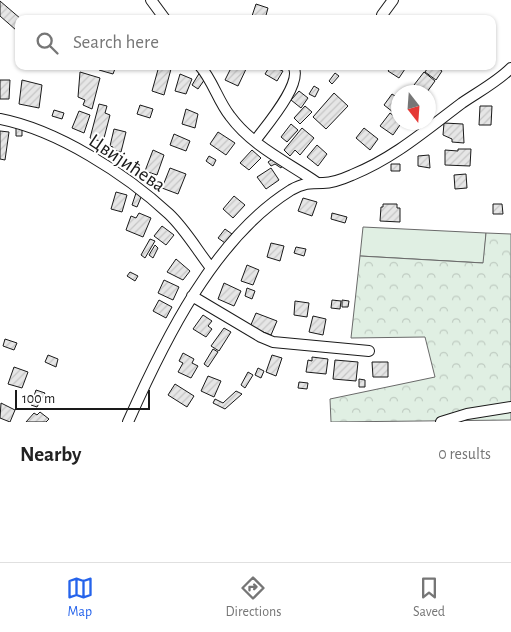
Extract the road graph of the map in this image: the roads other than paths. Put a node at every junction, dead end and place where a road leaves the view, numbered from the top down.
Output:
1 (151, 0) edge
2 (393, 0) edge
3 (382, 14) dead end
4 (162, 15) edge
5 (511, 68) edge
6 (203, 70) edge
7 (294, 70) edge
8 (0, 119) edge
9 (254, 141) junction
10 (316, 182) junction
11 (211, 268) junction
12 (192, 296) junction
13 (369, 351) dead end
14 (511, 407) edge
15 (128, 422) edge
16 (441, 422) edge

1 - 4 street
2 - 3 street
5 - 10 street
6 - 9 street
7 - 9 street
8 - 11 street, Цвијићева
9 - 10 street
10 - 11 street
11 - 12 street
12 - 13 street
12 - 15 street
14 - 16 street

